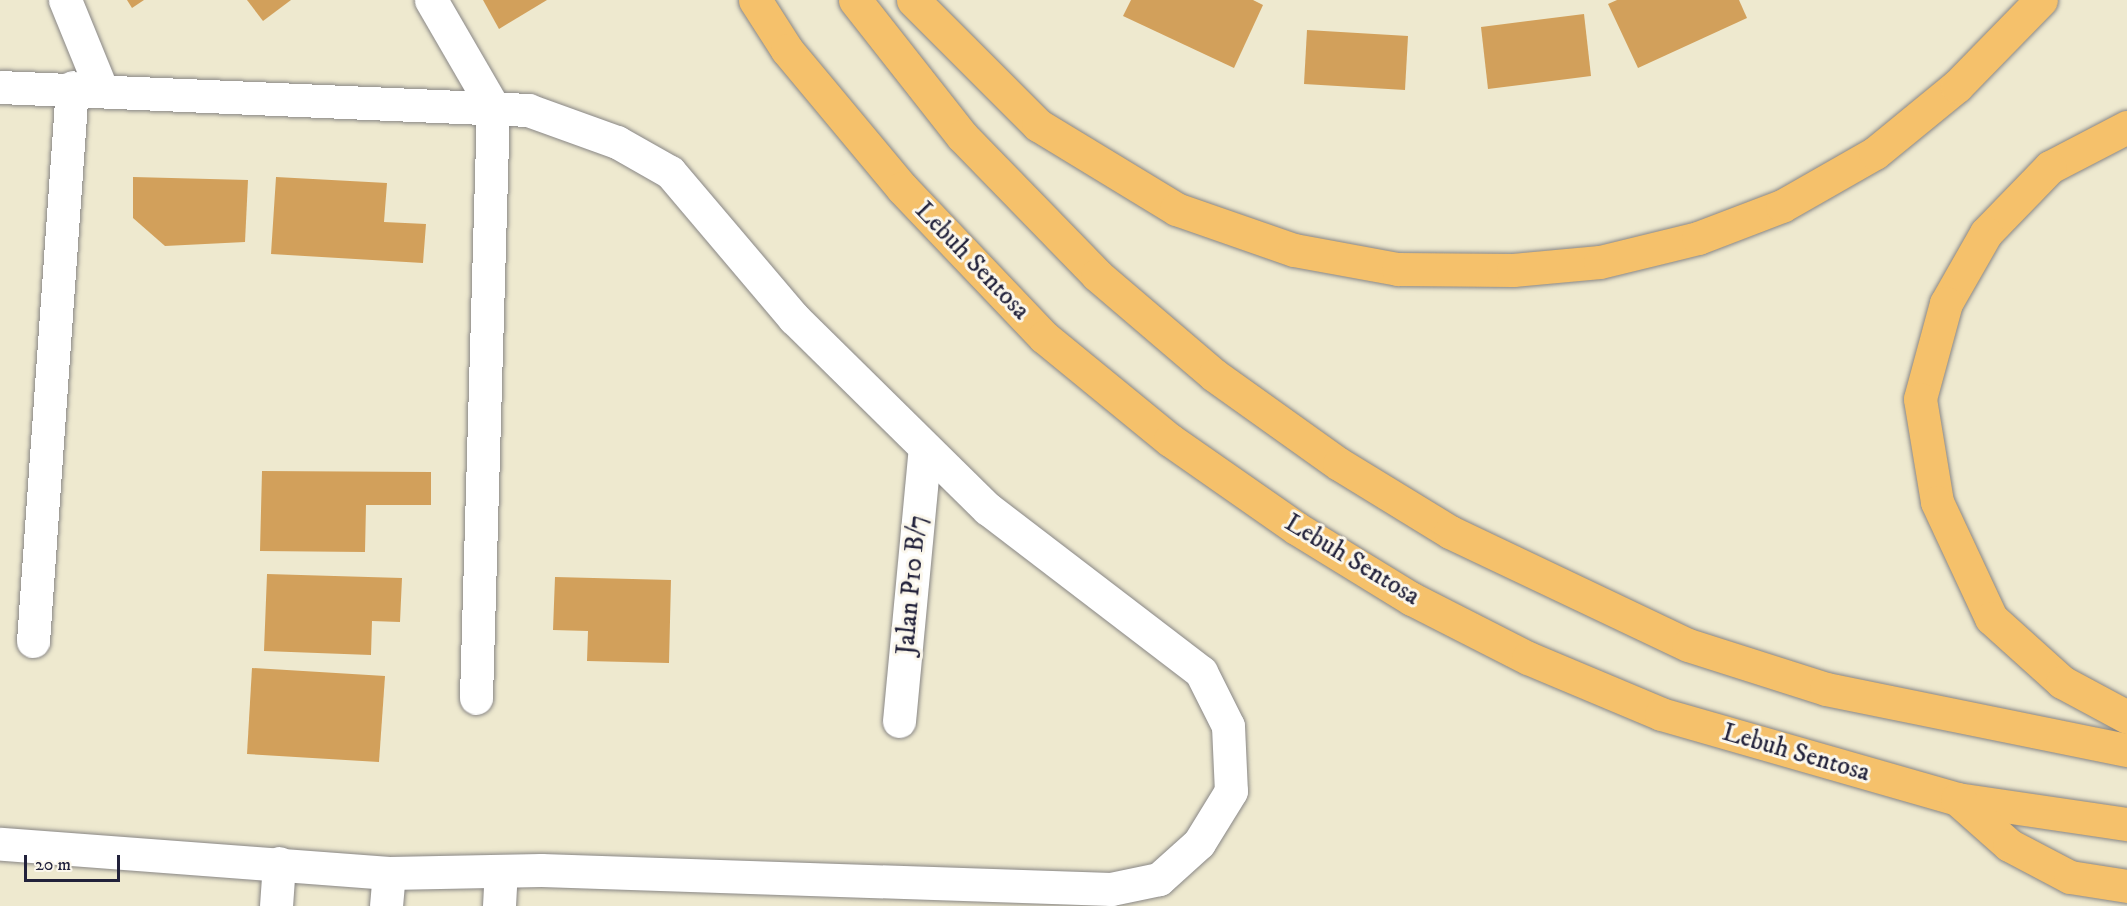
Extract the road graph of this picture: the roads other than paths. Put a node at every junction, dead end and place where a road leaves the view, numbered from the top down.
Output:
1 (65, 0) edge
2 (431, 0) edge
3 (755, 0) edge
4 (855, 0) edge
5 (913, 0) edge
6 (2041, 0) edge
7 (0, 87) edge
8 (86, 88) junction
9 (493, 107) junction
10 (2127, 127) edge
11 (924, 448) junction
12 (33, 641) dead end
13 (476, 698) dead end
14 (2127, 717) edge
15 (899, 721) dead end
16 (2127, 750) edge
17 (1957, 799) junction
18 (2127, 824) edge
19 (0, 844) edge
20 (279, 863) junction
21 (501, 871) junction
22 (388, 873) junction
23 (2127, 886) edge
24 (935, 896) edge
25 (276, 906) edge
26 (386, 906) edge
27 (499, 906) edge

1 - 8 street
2 - 9 street
3 - 17 main road, Lebuh Sentosa
4 - 16 main road
5 - 6 main road
7 - 8 street
8 - 9 street
8 - 12 street
9 - 11 street
9 - 13 street
10 - 14 main road
11 - 15 street, Jalan P10 B/7
11 - 24 street
17 - 18 main road, Lebuh Sentosa
17 - 23 main road
19 - 20 street
20 - 22 street
20 - 25 street
21 - 22 street
21 - 24 street
21 - 27 street
22 - 26 street

